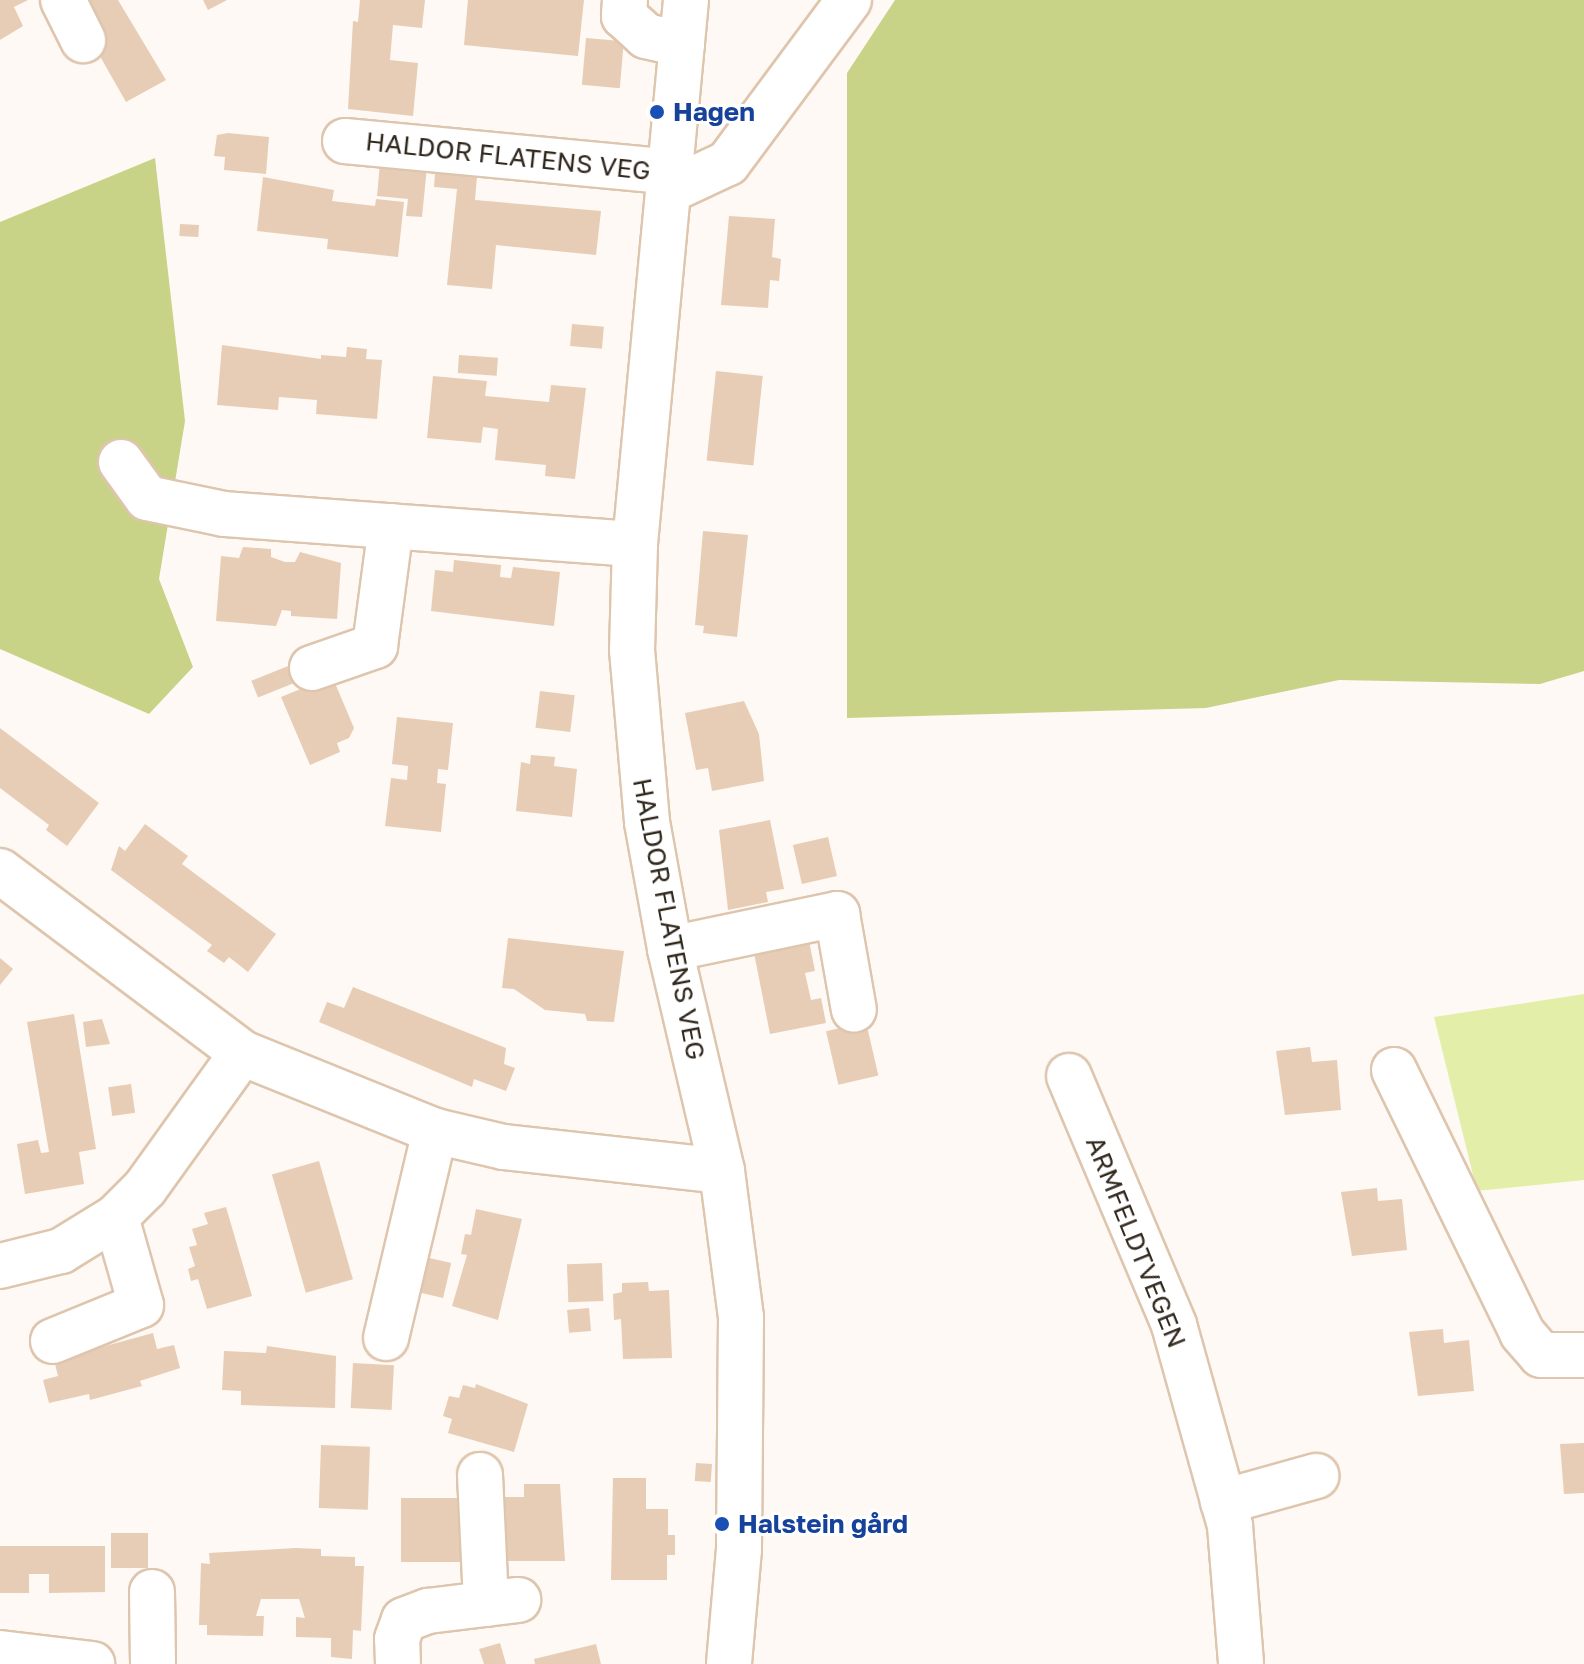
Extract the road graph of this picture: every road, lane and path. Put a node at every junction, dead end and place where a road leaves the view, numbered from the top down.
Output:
1 (63, 0) edge
2 (625, 0) edge
3 (686, 0) edge
4 (849, 0) edge
5 (83, 40) dead end
6 (682, 44) junction
7 (345, 141) dead end
8 (669, 181) junction
9 (121, 462) dead end
10 (391, 526) junction
11 (635, 544) junction
12 (312, 668) dead end
13 (0, 871) edge
14 (670, 949) junction
15 (854, 1010) dead end
16 (242, 1053) junction
17 (1394, 1070) dead end
18 (1069, 1076) dead end
19 (435, 1131) junction
20 (722, 1171) junction
21 (116, 1217) junction
22 (0, 1266) edge
23 (386, 1338) dead end
24 (53, 1341) dead end
25 (1584, 1355) edge
26 (480, 1475) dead end
27 (1316, 1476) dead end
28 (1223, 1502) junction
29 (152, 1592) dead end
30 (0, 1653) edge
31 (92, 1664) edge
32 (153, 1664) edge
33 (398, 1664) edge
34 (729, 1664) edge
35 (1241, 1664) edge

1 - 5 street
2 - 6 street
3 - 6 street, HALDOR FLATENS VEG
4 - 8 street
6 - 8 street, HALDOR FLATENS VEG
7 - 8 street, HALDOR FLATENS VEG
8 - 11 street, HALDOR FLATENS VEG
9 - 10 street
10 - 11 street
10 - 12 street
11 - 14 street, HALDOR FLATENS VEG
13 - 16 street
14 - 15 street
14 - 20 street, HALDOR FLATENS VEG
16 - 19 street
16 - 21 street
17 - 25 street
18 - 28 street, ARMFELDTVEGEN
19 - 20 street
19 - 23 street
20 - 34 street, HALDOR FLATENS VEG
21 - 22 street
21 - 24 street
26 - 33 street
27 - 28 street
28 - 35 street, ARMFELDTVEGEN
29 - 32 street
30 - 31 street

